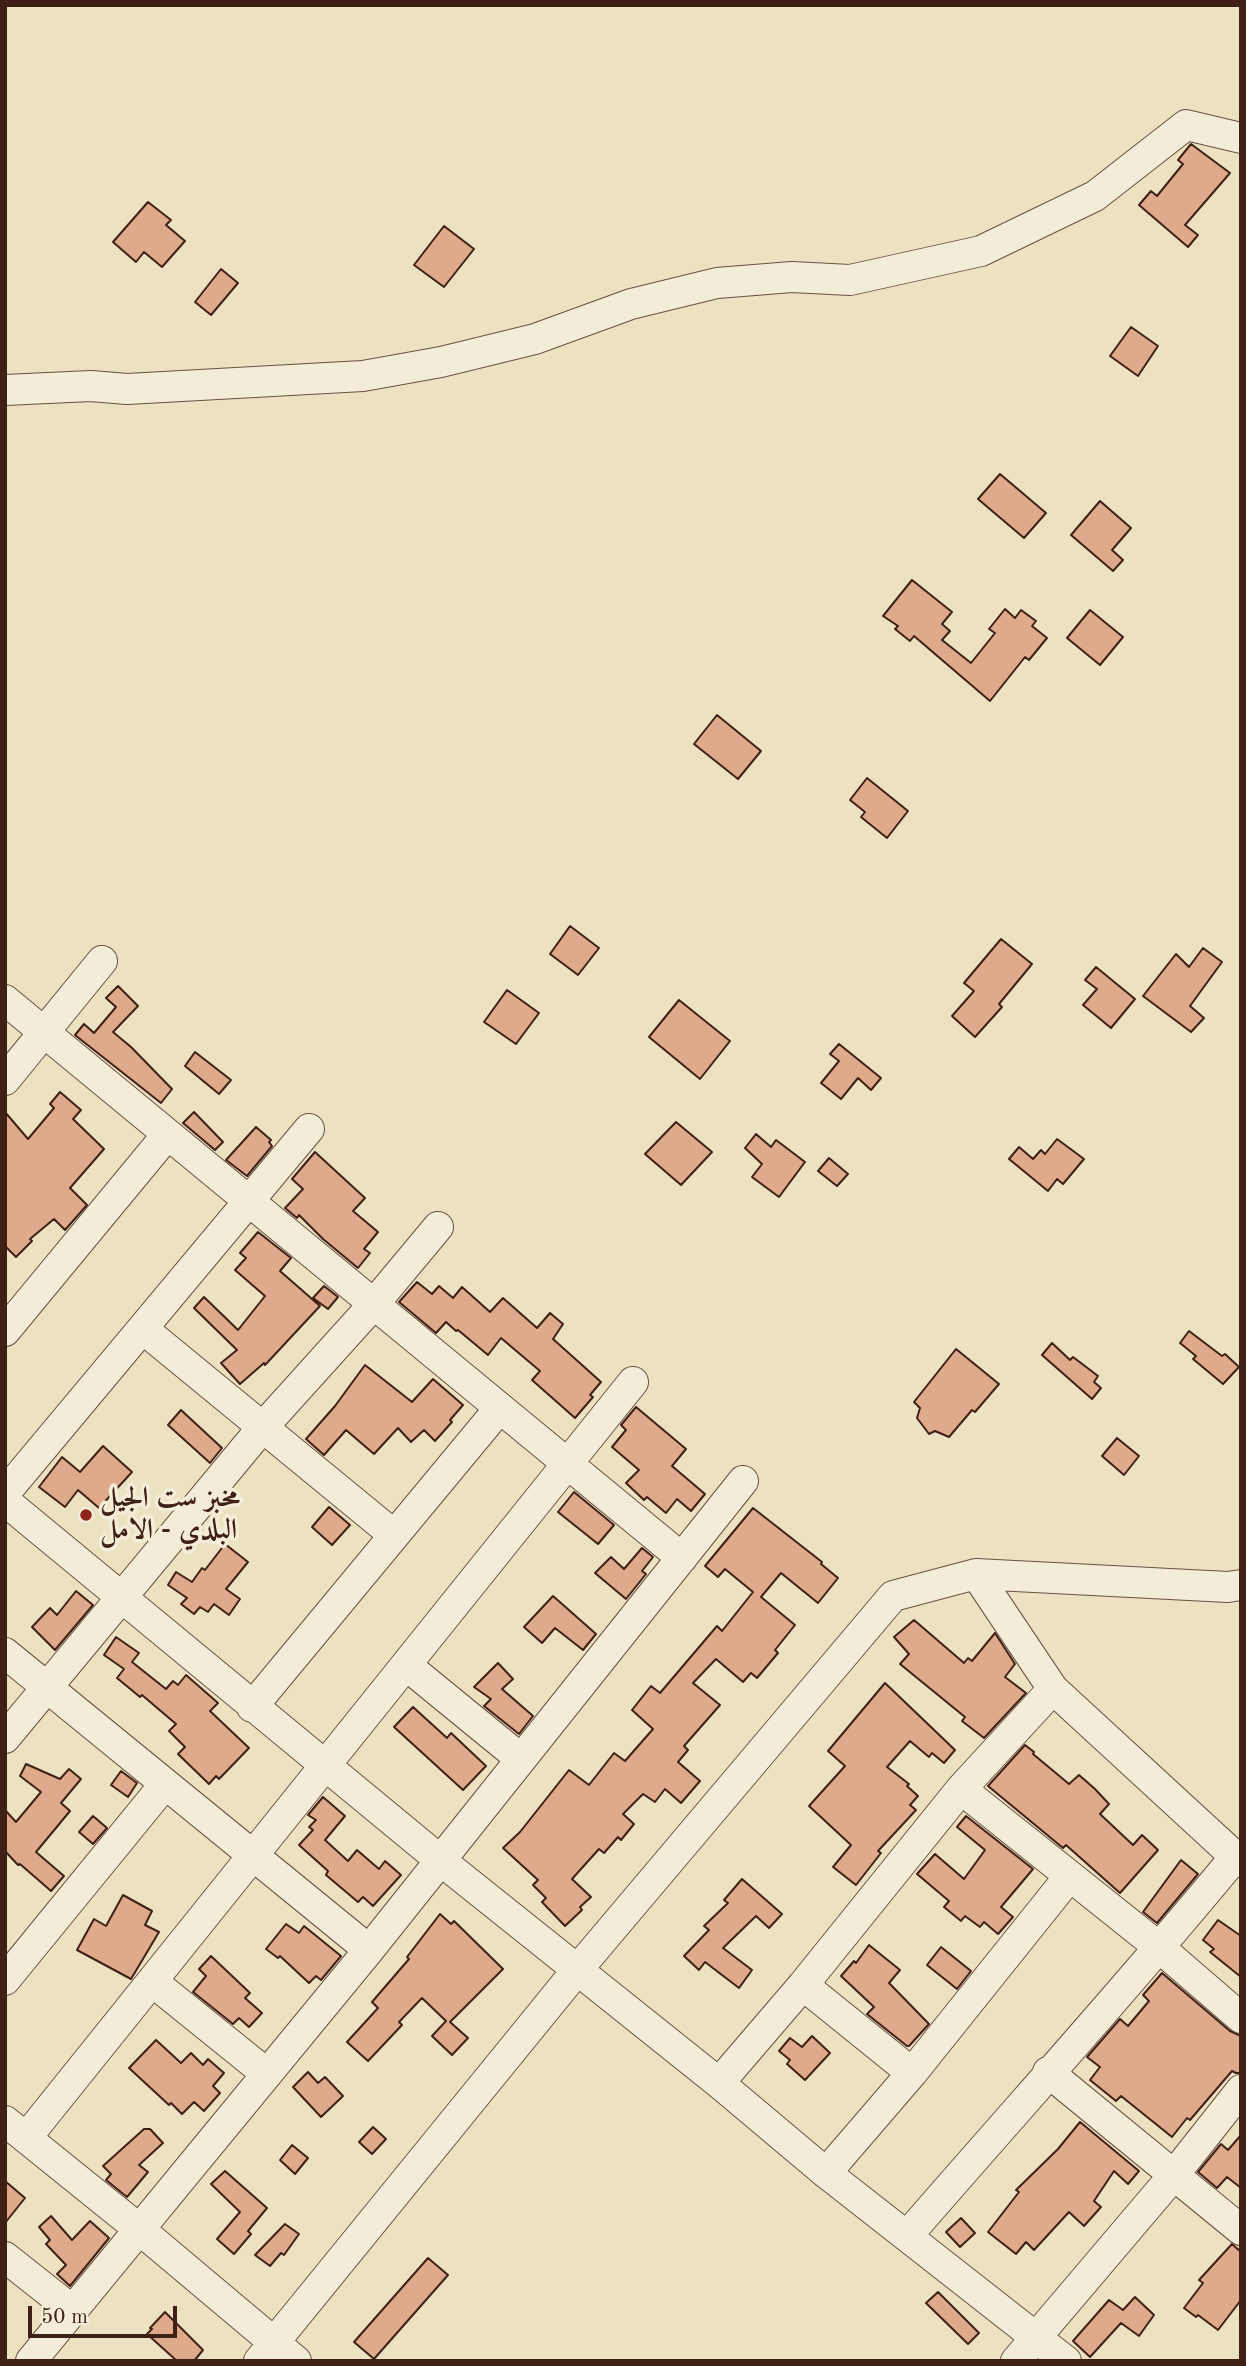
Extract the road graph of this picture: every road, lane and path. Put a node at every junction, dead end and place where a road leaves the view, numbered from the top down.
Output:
1 (1241, 138) edge
2 (5, 390) edge
3 (102, 961) dead end
4 (5, 1000) edge
5 (44, 1032) junction
6 (5, 1080) edge
7 (309, 1129) dead end
8 (167, 1135) junction
9 (250, 1202) junction
10 (438, 1227) dead end
11 (373, 1305) junction
12 (144, 1329) junction
13 (5, 1331) edge
14 (633, 1382) dead end
15 (499, 1409) junction
16 (262, 1428) junction
17 (567, 1465) junction
18 (743, 1481) dead end
19 (5, 1493) edge
20 (5, 1501) edge
21 (394, 1535) junction
22 (681, 1558) junction
23 (976, 1574) junction
24 (1237, 1589) edge
25 (121, 1597) junction
26 (5, 1653) edge
27 (406, 1665) junction
28 (47, 1687) junction
29 (1053, 1689) junction
30 (252, 1707) junction
31 (5, 1738) edge
32 (521, 1759) junction
33 (325, 1767) junction
34 (165, 1784) junction
35 (961, 1789) junction
36 (254, 1857) junction
37 (1238, 1859) edge
38 (440, 1860) junction
39 (1069, 1877) junction
40 (1160, 1948) junction
41 (369, 1950) junction
42 (578, 1969) junction
43 (5, 1980) edge
44 (153, 1982) junction
45 (803, 1985) junction
46 (1241, 2018) edge
47 (1048, 2072) junction
48 (912, 2073) junction
49 (267, 2074) junction
50 (719, 2083) junction
51 (1241, 2090) edge
52 (16, 2130) edge
53 (826, 2173) junction
54 (1173, 2176) junction
55 (139, 2229) junction
56 (1241, 2230) edge
57 (907, 2236) junction
58 (5, 2257) edge
59 (72, 2310) junction
60 (1035, 2336) junction
61 (277, 2355) edge
62 (31, 2361) edge
63 (1016, 2361) edge
64 (1066, 2361) edge

1 - 2 street
3 - 5 street
4 - 5 street
5 - 6 street
5 - 8 street
7 - 9 street
8 - 9 street
8 - 13 street
9 - 11 street
9 - 12 street
10 - 11 street
11 - 15 street
11 - 16 street
12 - 16 street
12 - 19 street
14 - 17 street
15 - 17 street
15 - 21 street
16 - 21 street
16 - 25 street
17 - 22 street
17 - 27 street
18 - 22 street
20 - 25 street
21 - 30 street
22 - 32 street
23 - 24 street
23 - 29 street
23 - 42 street
25 - 28 street
25 - 30 street
26 - 28 street
27 - 32 street
27 - 33 street
28 - 31 street
28 - 34 street
29 - 35 street
29 - 37 street
30 - 33 street
32 - 38 street
33 - 36 street
33 - 38 street
34 - 36 street
34 - 43 street
35 - 39 street
35 - 45 street
36 - 41 street
36 - 44 street
37 - 40 street
38 - 41 street
38 - 42 street
39 - 40 street
39 - 48 street
40 - 46 street
40 - 47 street
41 - 49 street
42 - 50 street
42 - 61 street
44 - 49 street
44 - 52 street
45 - 48 street
45 - 50 street
47 - 54 street
47 - 57 street
48 - 53 street
49 - 55 street
50 - 53 street
51 - 54 street
52 - 55 street
53 - 57 street
54 - 56 street
54 - 60 street
55 - 59 street
55 - 61 street
57 - 60 street
58 - 59 street
59 - 62 street
60 - 63 street
60 - 64 street

